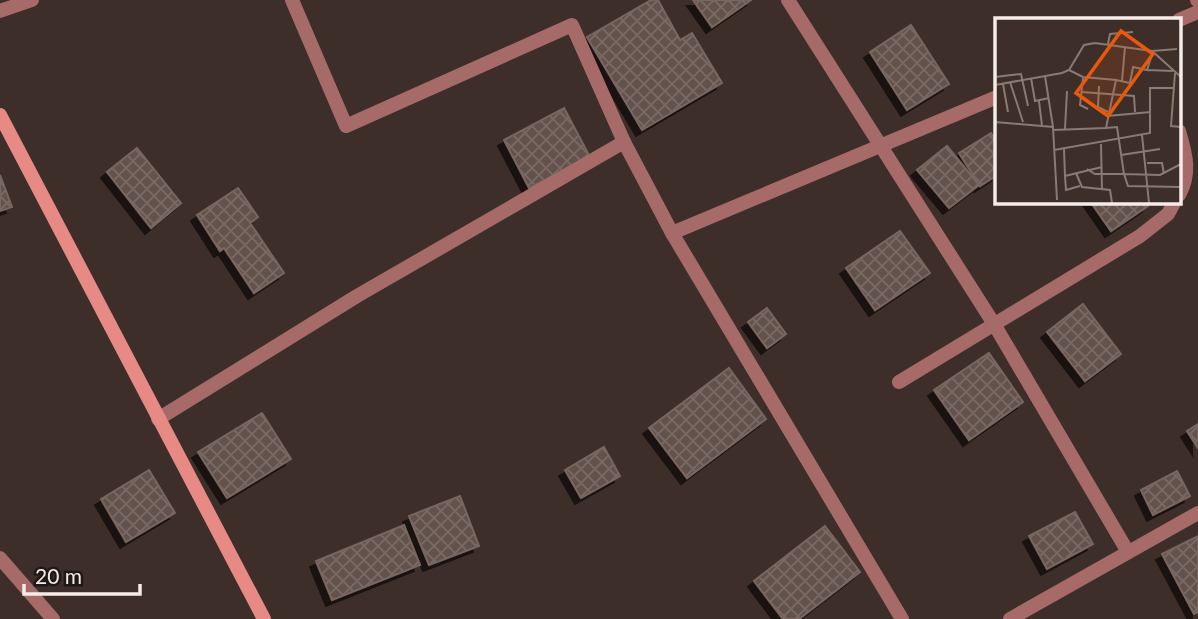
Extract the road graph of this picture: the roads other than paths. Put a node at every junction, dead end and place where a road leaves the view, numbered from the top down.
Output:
1 (32, 0) edge
2 (292, 0) edge
3 (788, 0) edge
4 (0, 11) edge
5 (1198, 12) edge
6 (1180, 20) edge
7 (995, 98) edge
8 (0, 115) edge
9 (1180, 135) edge
10 (624, 142) junction
11 (881, 146) junction
12 (1180, 193) edge
13 (1174, 203) edge
14 (672, 233) junction
15 (994, 324) junction
16 (899, 382) dead end
17 (158, 419) junction
18 (1198, 513) edge
19 (1128, 552) junction
20 (0, 558) edge
21 (53, 619) edge
22 (264, 619) edge
23 (902, 619) edge
24 (1010, 619) edge

1 - 4 street
2 - 10 street
3 - 11 street
5 - 6 street
7 - 11 street
8 - 17 street
9 - 12 street
10 - 14 street
10 - 17 street
11 - 14 street
11 - 15 street
13 - 15 street
14 - 23 street
15 - 16 street
15 - 19 street
17 - 22 street
18 - 19 street
19 - 24 street
20 - 21 street

